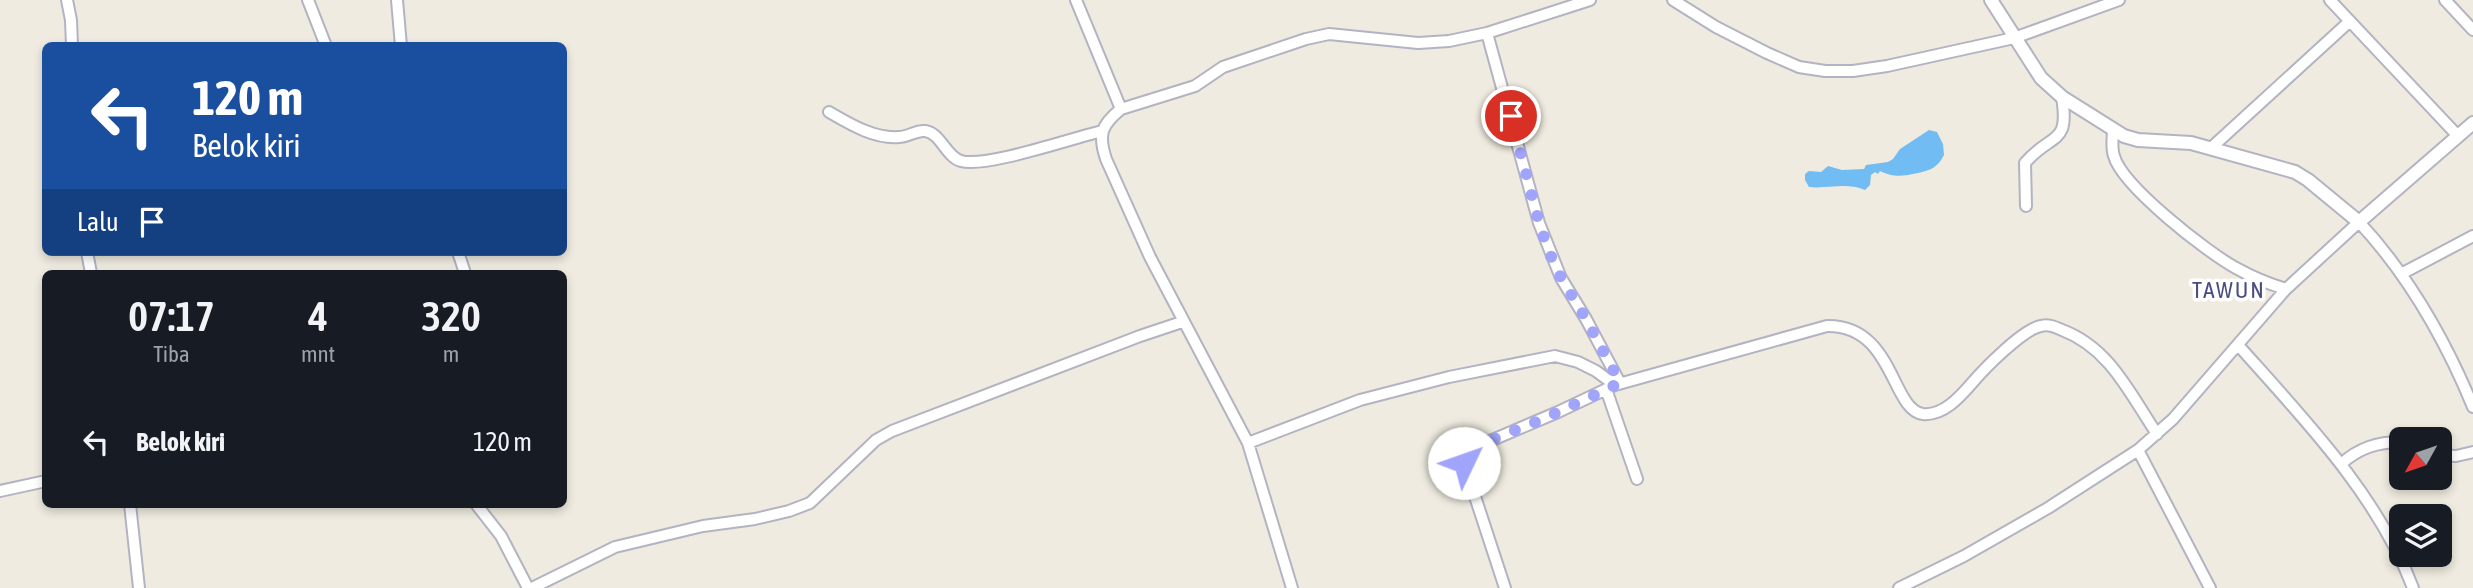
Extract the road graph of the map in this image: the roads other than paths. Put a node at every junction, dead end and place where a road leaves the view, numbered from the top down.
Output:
1 (67, 0) edge
2 (308, 0) edge
3 (397, 0) edge
4 (1076, 0) edge
5 (1590, 0) edge
6 (1673, 0) edge
7 (1991, 0) edge
8 (2119, 0) edge
9 (2330, 0) edge
10 (2445, 0) edge
11 (2350, 21) junction
12 (2473, 30) edge
13 (1488, 33) junction
14 (2014, 38) junction
15 (72, 42) edge
16 (324, 42) edge
17 (401, 42) edge
18 (2062, 97) junction
19 (1121, 109) junction
20 (829, 112) dead end
21 (2473, 123) edge
22 (2113, 129) junction
23 (1102, 131) junction
24 (2458, 136) junction
25 (2211, 148) junction
26 (2026, 206) dead end
27 (2359, 222) junction
28 (2473, 236) edge
29 (2401, 274) junction
30 (2286, 289) junction
31 (1182, 322) junction
32 (2238, 345) junction
33 (1614, 385) junction
34 (2473, 407) edge
35 (2157, 434) junction
36 (1248, 443) junction
37 (2389, 443) edge
38 (2138, 450) junction
39 (2473, 453) edge
40 (2452, 456) edge
41 (2341, 464) junction
42 (1637, 480) dead end
43 (42, 482) edge
44 (0, 491) edge
45 (130, 508) edge
46 (479, 508) edge
47 (139, 588) edge
48 (530, 588) edge
49 (1292, 588) edge
50 (1505, 588) edge
51 (1899, 588) edge
52 (2210, 588) edge
53 (2413, 588) edge

1 - 15 street
2 - 16 street
3 - 17 street
4 - 19 street
5 - 13 street
6 - 14 street
7 - 14 street
8 - 14 street
9 - 11 street
10 - 12 street
11 - 24 street
11 - 25 street
13 - 19 street
13 - 33 street
14 - 18 street
18 - 22 street
18 - 26 street
19 - 23 street
20 - 23 street
21 - 24 street
22 - 25 street
22 - 30 street
23 - 31 street
24 - 27 street
25 - 27 street
27 - 29 street
27 - 30 street
28 - 29 street
29 - 34 street
30 - 32 street
31 - 36 street
31 - 48 street
32 - 35 street
32 - 41 street
33 - 35 street
33 - 36 street
33 - 42 street
33 - 50 street
35 - 38 street
36 - 49 street
37 - 41 street
38 - 51 street
38 - 52 street
39 - 40 street
41 - 53 street
43 - 44 street
45 - 47 street
46 - 48 street

